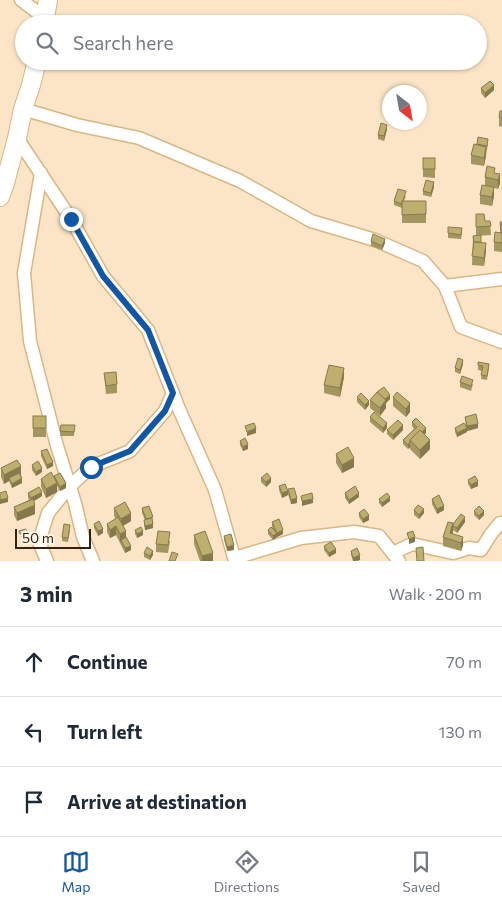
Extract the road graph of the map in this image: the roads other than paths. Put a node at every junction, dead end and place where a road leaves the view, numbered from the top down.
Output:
1 (21, 0) edge
2 (48, 0) edge
3 (37, 15) edge
4 (45, 15) edge
5 (35, 70) edge
6 (23, 109) junction
7 (18, 138) junction
8 (40, 173) junction
9 (0, 197) edge
10 (502, 279) edge
11 (446, 286) junction
12 (502, 342) edge
13 (173, 393) junction
14 (70, 486) junction
15 (502, 523) edge
16 (396, 557) edge
17 (235, 560) edge
18 (47, 561) edge
19 (93, 561) edge

1 - 3 street
2 - 4 street
5 - 6 street
6 - 7 street
6 - 11 street
7 - 8 street
7 - 9 street
8 - 13 street
8 - 14 street
10 - 11 street
11 - 12 street
13 - 14 street
13 - 17 street
14 - 18 street
14 - 19 street
15 - 16 street
16 - 17 street

